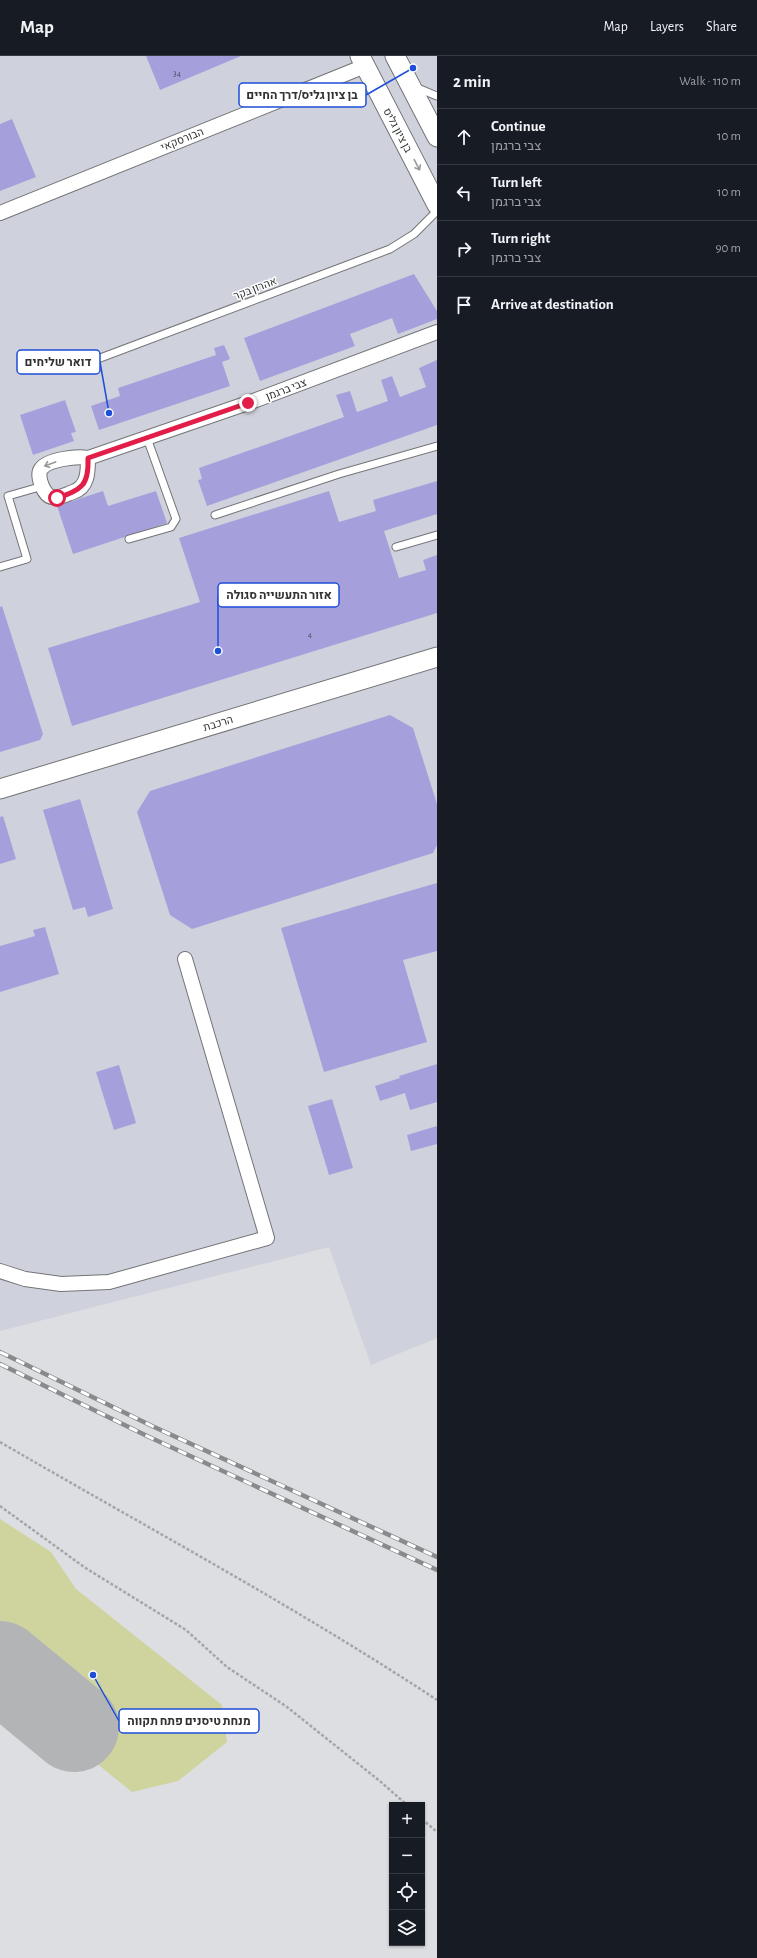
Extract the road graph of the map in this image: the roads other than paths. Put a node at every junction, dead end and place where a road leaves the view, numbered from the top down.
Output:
1 (396, 56) edge
2 (362, 61) edge
3 (410, 85) junction
4 (437, 96) edge
5 (437, 137) edge
6 (437, 205) edge
7 (437, 211) edge
8 (0, 213) edge
9 (437, 332) edge
10 (71, 369) dead end
11 (147, 438) junction
12 (437, 446) edge
13 (88, 458) junction
14 (43, 486) junction
15 (215, 515) dead end
16 (437, 535) edge
17 (129, 540) dead end
18 (396, 547) dead end
19 (0, 567) edge
20 (437, 657) edge
21 (0, 789) edge
22 (185, 959) dead end
23 (0, 1271) edge

1 - 3 street
2 -> 6 street, בן ציון גליס
2 - 8 street, הבורסקאי
3 - 4 lane
3 - 5 street
7 - 10 lane, אהרון בקר
9 - 11 street, צבי ברגמן
11 - 13 street, צבי ברגמן
11 - 17 lane
12 - 15 lane
13 -> 14 street, צבי ברגמן
13 - 14 street
14 - 19 lane
16 - 18 lane
20 - 21 street, הרכבת
22 - 23 street

